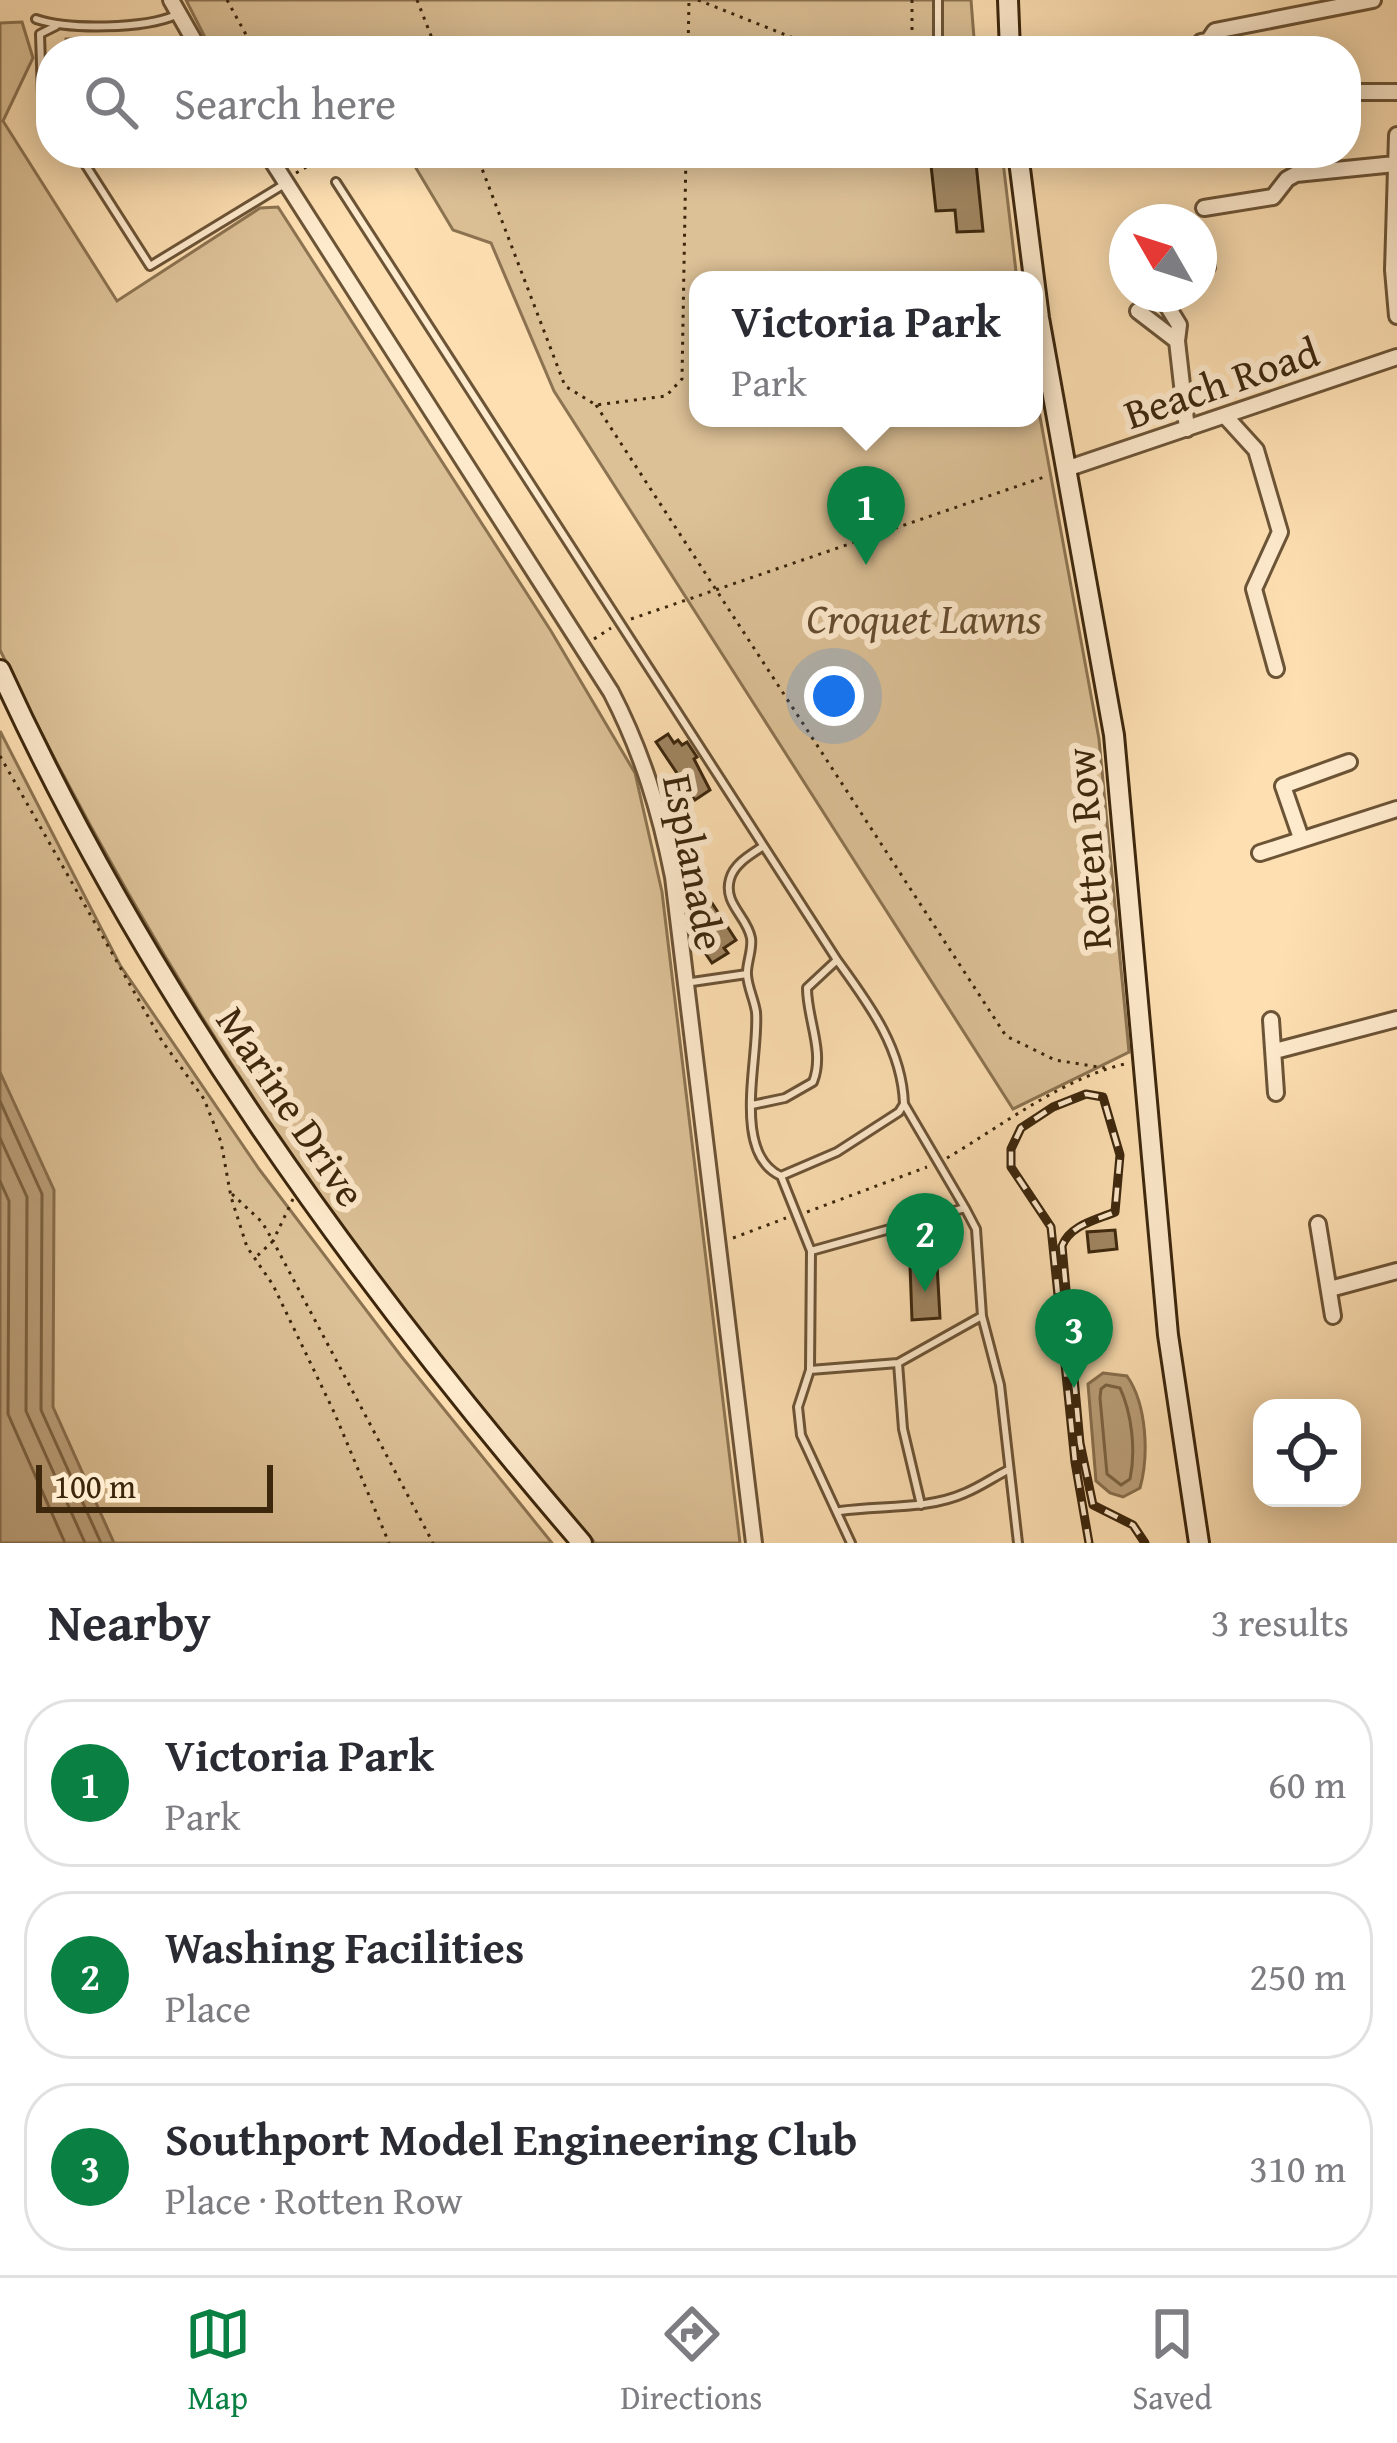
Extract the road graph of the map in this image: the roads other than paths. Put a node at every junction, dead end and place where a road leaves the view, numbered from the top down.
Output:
1 (938, 0) edge
2 (1008, 0) edge
3 (1373, 0) edge
4 (173, 8) edge
5 (36, 19) dead end
6 (56, 26) junction
7 (40, 36) edge
8 (191, 36) edge
9 (938, 36) edge
10 (1009, 36) edge
11 (1212, 36) edge
12 (1361, 92) edge
13 (1397, 92) edge
14 (1397, 135) edge
15 (1395, 164) edge
16 (1361, 167) edge
17 (87, 168) edge
18 (277, 168) edge
19 (1020, 168) edge
20 (1355, 168) edge
21 (286, 181) junction
22 (336, 182) dead end
23 (1217, 206) edge
24 (1033, 271) edge
25 (1139, 312) edge
26 (1171, 312) edge
27 (1397, 316) edge
28 (1043, 340) edge
29 (1177, 341) junction
30 (1397, 357) edge
31 (1226, 416) junction
32 (1186, 429) junction
33 (1066, 469) junction
34 (1276, 669) dead end
35 (0, 670) edge
36 (1349, 762) dead end
37 (1397, 809) edge
38 (1301, 838) junction
39 (762, 847) junction
40 (1259, 853) dead end
41 (837, 960) junction
42 (747, 974) junction
43 (684, 983) junction
44 (1397, 1019) edge
45 (1271, 1020) dead end
46 (1275, 1051) junction
47 (1276, 1093) dead end
48 (752, 1105) junction
49 (904, 1105) junction
50 (781, 1176) junction
51 (965, 1208) junction
52 (1318, 1224) dead end
53 (811, 1251) junction
54 (1397, 1270) edge
55 (1330, 1289) junction
56 (982, 1316) junction
57 (1334, 1316) dead end
58 (898, 1363) junction
59 (810, 1370) junction
60 (1009, 1469) junction
61 (921, 1505) junction
62 (840, 1511) junction
63 (582, 1543) edge
64 (754, 1543) edge
65 (851, 1543) edge
66 (1018, 1543) edge
67 (1199, 1543) edge

1 - 9 lane
2 - 10 street
3 - 11 street
4 - 6 lane
4 - 8 street
5 - 6 lane
6 - 7 lane
12 - 13 street
14 - 15 street
15 - 16 street
15 - 27 street
17 - 21 lane
18 - 21 street, Esplanade
19 - 24 street, Rotten Row
20 - 23 street
21 - 43 street, Esplanade
22 - 39 lane
25 - 29 street
26 - 29 street
28 - 33 street, Rotten Row
29 - 32 street
30 - 31 street, Beach Road
31 - 32 street, Beach Road
31 - 34 street
32 - 33 street, Beach Road
33 - 67 street, Rotten Row
35 - 63 street, Marine Drive
36 - 38 street
37 - 38 street
38 - 40 street
39 - 41 lane
39 - 42 lane
41 - 48 lane
41 - 49 lane
42 - 43 lane
42 - 48 lane
43 - 64 street, Esplanade
44 - 46 street
45 - 46 street
46 - 47 street
48 - 50 lane
49 - 50 lane
49 - 51 lane
50 - 53 lane
51 - 53 lane
51 - 56 lane
52 - 55 street
53 - 59 lane
54 - 55 street
55 - 57 street
56 - 58 lane
56 - 60 lane
58 - 59 lane
58 - 61 lane
59 - 62 lane
60 - 61 lane
60 - 66 lane
61 - 62 lane
62 - 65 lane

